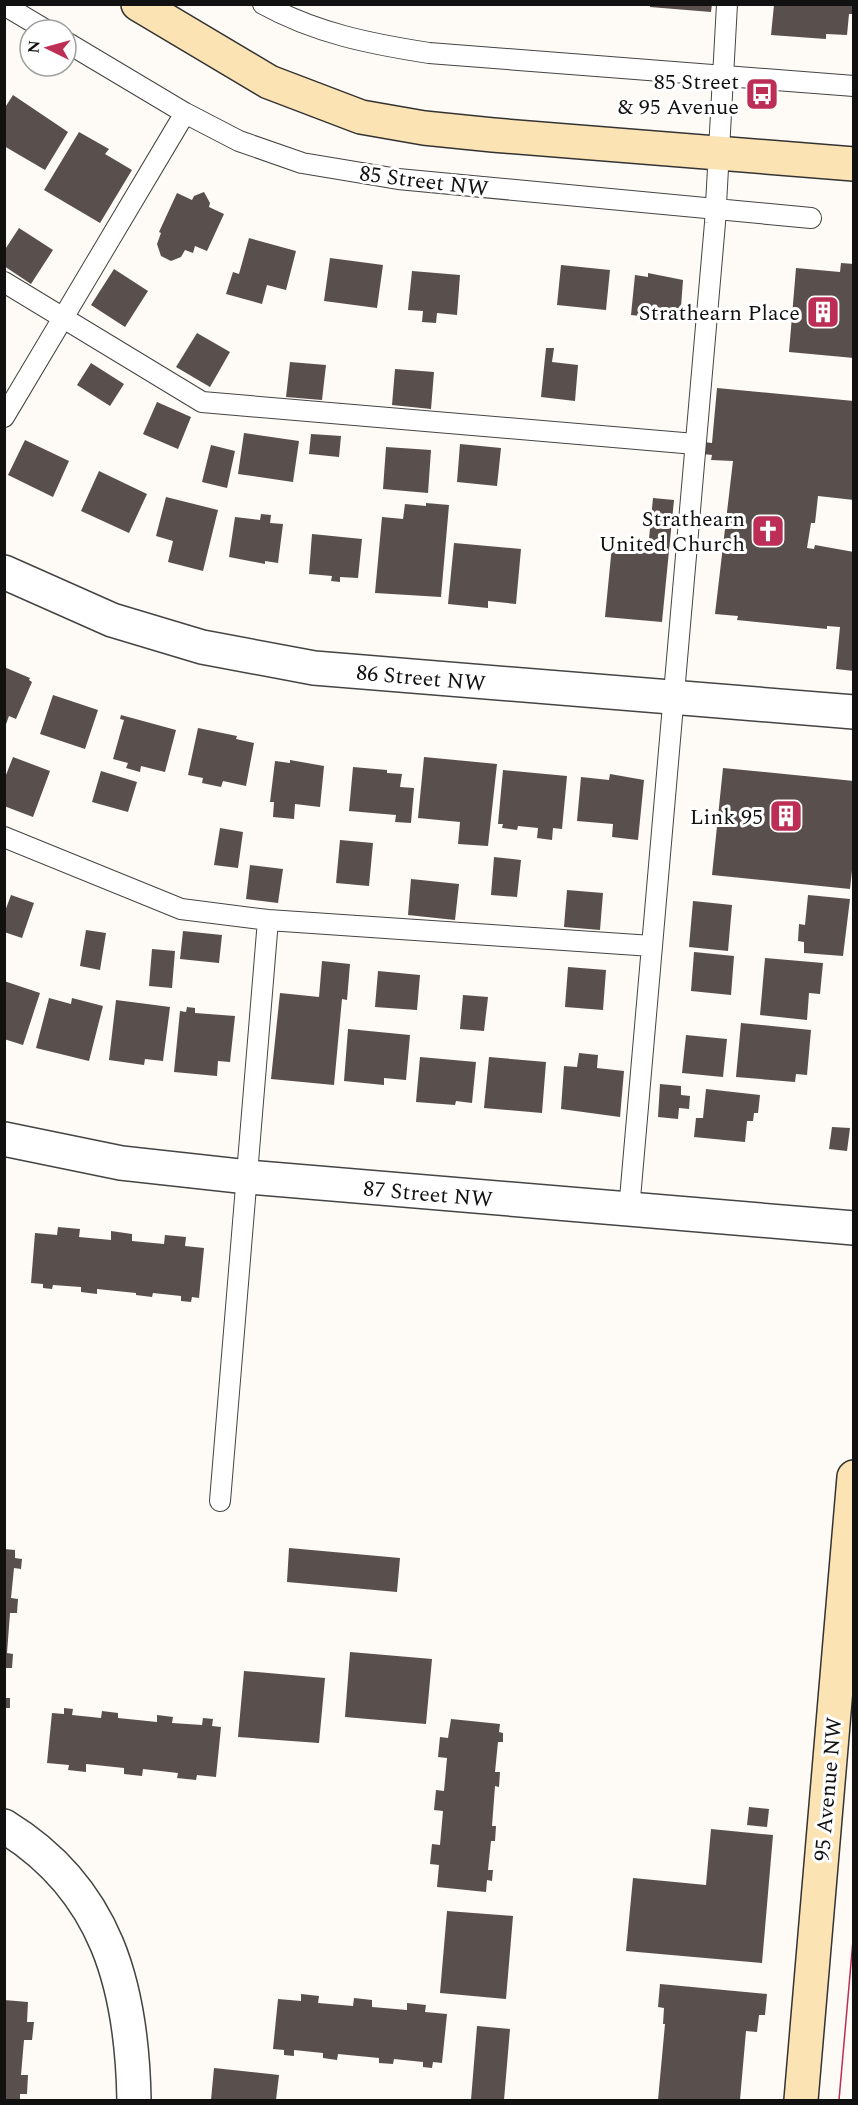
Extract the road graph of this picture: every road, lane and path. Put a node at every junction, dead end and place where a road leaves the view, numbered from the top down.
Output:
1 (138, 4) edge
2 (263, 4) edge
3 (727, 4) edge
4 (4, 5) edge
5 (26, 18) edge
6 (78, 49) edge
7 (722, 76) junction
8 (854, 86) edge
9 (185, 113) junction
10 (717, 154) junction
11 (854, 164) edge
12 (715, 208) junction
13 (812, 218) dead end
14 (4, 282) edge
15 (65, 317) junction
16 (4, 417) edge
17 (695, 444) junction
18 (4, 572) edge
19 (673, 698) junction
20 (854, 712) edge
21 (4, 837) edge
22 (267, 920) junction
23 (652, 946) junction
24 (4, 1140) edge
25 (248, 1178) junction
26 (629, 1210) junction
27 (854, 1228) edge
28 (854, 1477) edge
29 (220, 1501) dead end
30 (4, 1826) edge
31 (134, 2100) edge
32 (801, 2100) edge

1 - 10 main road
2 - 7 lane
3 - 7 lane
4 - 5 lane
6 - 9 lane, 85 Street NW
7 - 8 lane
7 - 10 lane
9 - 12 lane, 85 Street NW
9 - 15 lane
10 - 11 main road
10 - 12 lane
12 - 13 lane, 85 Street NW
12 - 17 lane
14 - 15 lane
15 - 16 lane
15 - 17 lane
17 - 19 lane
18 - 19 street, 86 Street NW
19 - 20 street, 86 Street NW
19 - 23 lane
21 - 22 lane
22 - 23 lane
22 - 25 lane
23 - 26 lane
24 - 25 street, 87 Street NW
25 - 26 street, 87 Street NW
25 - 29 lane
26 - 27 street, 87 Street NW
28 - 32 main road, 95 Avenue NW
30 - 31 street

